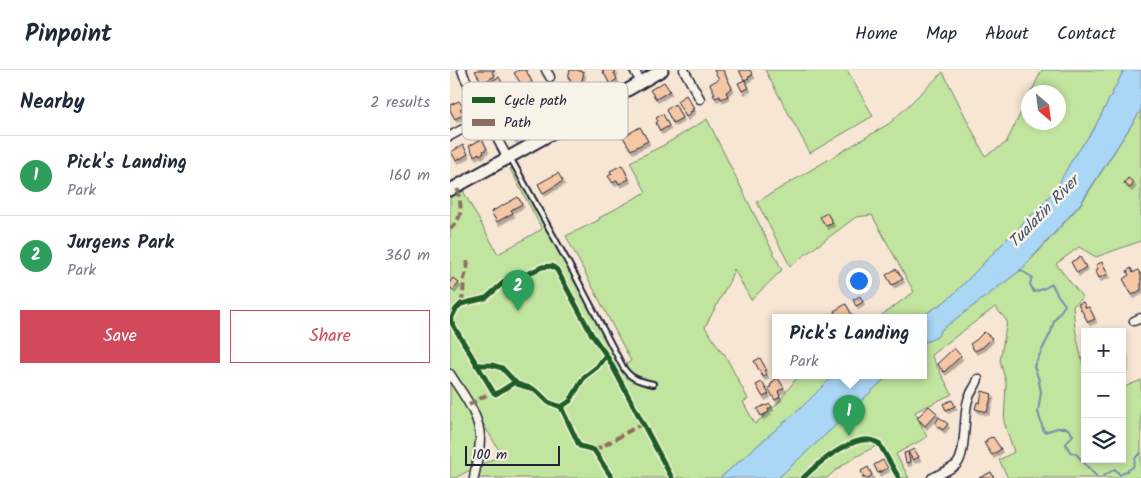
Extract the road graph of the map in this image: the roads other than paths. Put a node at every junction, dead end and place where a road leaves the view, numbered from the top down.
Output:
1 (462, 70) edge
2 (634, 70) edge
3 (662, 70) edge
4 (684, 70) edge
5 (467, 82) edge
6 (641, 82) junction
7 (628, 89) edge
8 (700, 99) dead end
9 (462, 129) edge
10 (450, 136) edge
11 (498, 140) edge
12 (540, 140) edge
13 (509, 158) junction
14 (450, 190) edge
15 (450, 374) edge
16 (978, 379) dead end
17 (653, 384) dead end
18 (474, 478) edge
19 (932, 478) edge

1 - 5 street
2 - 6 street
3 - 6 street
4 - 8 street
6 - 7 street
9 - 10 street
11 - 13 street
12 - 13 street
13 - 14 street
13 - 17 lane
15 - 18 street
16 - 19 street

